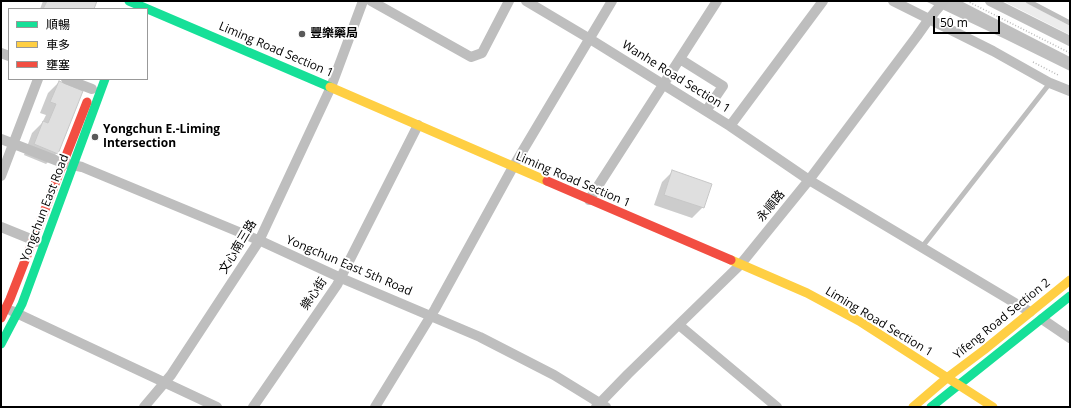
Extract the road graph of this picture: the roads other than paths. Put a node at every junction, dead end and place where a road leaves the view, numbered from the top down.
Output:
1 (363, 1) edge
2 (371, 1) edge
3 (509, 1) edge
4 (526, 1) edge
5 (612, 1) edge
6 (718, 1) edge
7 (823, 1) edge
8 (893, 1) edge
9 (944, 1) edge
10 (990, 1) edge
11 (1028, 1) edge
12 (131, 3) edge
13 (143, 8) edge
14 (148, 10) edge
15 (929, 19) junction
16 (1070, 23) edge
17 (590, 39) junction
18 (1070, 41) edge
19 (680, 59) junction
20 (38, 80) edge
21 (69, 80) edge
22 (96, 80) edge
23 (105, 80) edge
24 (1050, 82) junction
25 (663, 85) junction
26 (331, 87) junction
27 (92, 89) junction
28 (1070, 91) edge
29 (706, 111) junction
30 (418, 125) junction
31 (730, 126) junction
32 (1, 139) edge
33 (13, 144) junction
34 (63, 163) junction
35 (74, 166) junction
36 (513, 167) junction
37 (1, 176) edge
38 (809, 180) junction
39 (589, 200) junction
40 (1, 227) edge
41 (33, 240) junction
42 (259, 241) junction
43 (44, 244) junction
44 (922, 247) junction
45 (740, 264) junction
46 (341, 278) junction
47 (1070, 280) edge
48 (1070, 296) edge
49 (3, 308) edge
50 (1030, 312) junction
51 (17, 313) junction
52 (430, 316) junction
53 (1, 318) edge
54 (1042, 319) junction
55 (679, 325) junction
56 (1070, 338) edge
57 (1, 344) edge
58 (948, 377) junction
59 (165, 383) junction
60 (959, 384) junction
61 (600, 406) edge
62 (144, 407) edge
63 (217, 407) edge
64 (253, 407) edge
65 (375, 407) edge
66 (777, 407) edge
67 (913, 407) edge
68 (931, 407) edge
69 (993, 407) edge

1 - 26 street, 文心南三路
2 - 3 street
4 - 17 street, Wanhe Road Section 1
5 - 17 street
6 - 19 street
7 - 31 street
8 - 15 street
9 - 15 street, 永順路
10 - 18 street
11 - 16 lane
12 - 13 main road, Liming Road Section 1
14 - 26 main road, Liming Road Section 1
15 - 24 street
15 - 38 street, 永順路
17 - 25 street, Wanhe Road Section 1
17 - 36 street
19 - 25 street
19 - 29 street
20 - 33 street
21 - 27 street
22 - 27 main road, Yongchun East Road
23 - 35 main road, Yongchun East Road
24 - 28 street
24 - 44 lane
25 - 29 street, Wanhe Road Section 1
25 - 39 street
26 - 30 main road, Liming Road Section 1
26 - 42 street, 文心南三路
27 - 34 main road, Yongchun East Road
29 - 31 street, Wanhe Road Section 1
30 - 36 main road, Liming Road Section 1
30 - 46 street, 樂心街
31 - 38 street, Wanhe Road Section 1
32 - 33 street, Yongchun East 5th Road
33 - 34 street, Yongchun East 5th Road
33 - 37 street
34 - 35 street, Yongchun East 5th Road
34 - 41 main road, Yongchun East Road
35 - 42 street, Yongchun East 5th Road
35 - 43 main road, Yongchun East Road
36 - 39 main road, Liming Road Section 1
36 - 52 street
38 - 44 street, Wanhe Road Section 1
38 - 45 street, 永順路
39 - 45 main road, Liming Road Section 1
40 - 41 street
41 - 43 street
41 - 49 main road, Yongchun East Road
42 - 46 street, Yongchun East 5th Road
42 - 59 street, 文心南三路
43 - 51 main road, Yongchun East Road
44 - 50 street, Wanhe Road Section 1
45 - 55 street, 永順路
45 - 58 main road, Liming Road Section 1
46 - 52 street, Yongchun East 5th Road
46 - 64 street, 樂心街
47 - 50 main road, Yifeng Road Section 2
48 - 54 main road, Yifeng Road Section 2
49 - 51 street
49 - 53 main road, Yongchun East Road
50 - 58 main road, Yifeng Road Section 2
51 - 57 main road, Yongchun East Road
51 - 59 street
52 - 61 street, Yongchun East 5th Road
52 - 65 street
54 - 56 street
54 - 60 main road, Yifeng Road Section 2
55 - 61 street, 永順路
55 - 66 street
58 - 60 main road, Liming Road Section 1
58 - 67 main road, Yifeng Road Section 2
59 - 62 street, 文心南三路
59 - 63 street
60 - 68 main road, Yifeng Road Section 2
60 - 69 main road, Liming Road Section 1

